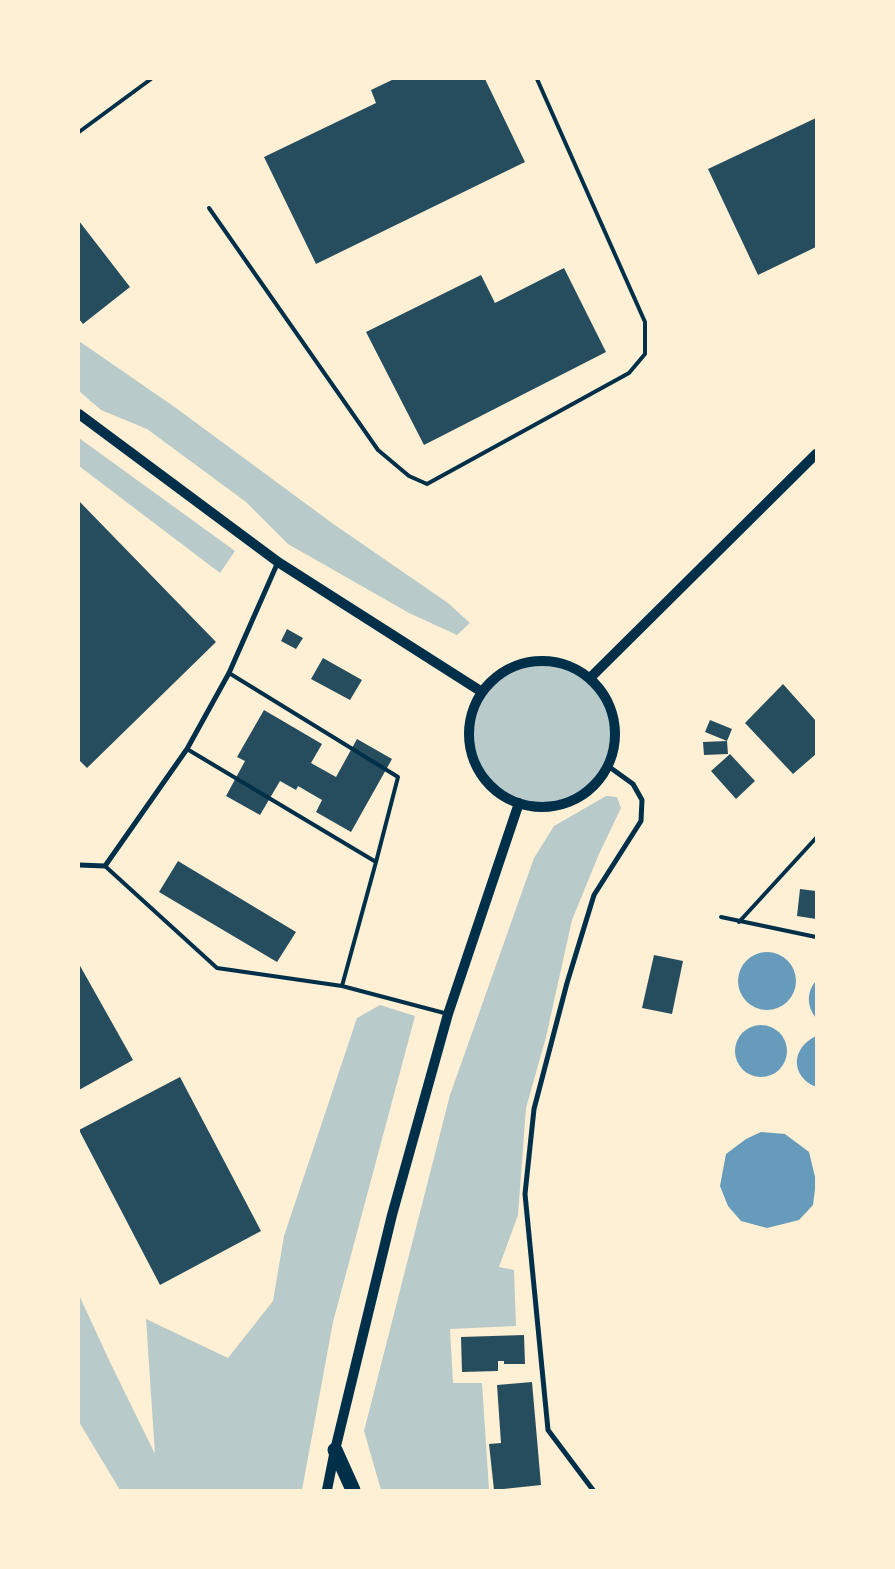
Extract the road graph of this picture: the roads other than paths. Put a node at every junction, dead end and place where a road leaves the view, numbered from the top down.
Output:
1 (151, 79) edge
2 (537, 79) edge
3 (79, 132) edge
4 (209, 208) dead end
5 (79, 414) edge
6 (816, 454) edge
7 (278, 562) junction
8 (229, 672) junction
9 (590, 678) junction
10 (482, 692) junction
11 (187, 749) junction
12 (608, 766) junction
13 (519, 803) junction
14 (816, 838) edge
15 (376, 862) junction
16 (79, 864) edge
17 (105, 866) junction
18 (721, 917) dead end
19 (739, 922) junction
20 (816, 936) edge
21 (342, 986) junction
22 (448, 1014) junction
23 (335, 1450) junction
24 (327, 1490) edge
25 (353, 1490) edge
26 (593, 1490) edge

1 - 3 lane
2 - 4 lane
5 - 7 main road
6 - 9 main road
7 - 8 street
7 - 10 main road
8 - 11 street
8 - 15 lane
9 - 10 main road
9 - 12 main road
10 - 13 main road
11 - 15 lane
11 - 17 street
12 - 13 main road
12 - 26 street
13 - 22 main road
14 - 19 lane
15 - 21 lane
16 - 17 street
17 - 21 lane
18 - 19 lane
19 - 20 lane
21 - 22 lane
22 - 23 main road
23 - 24 main road
23 - 25 highway

